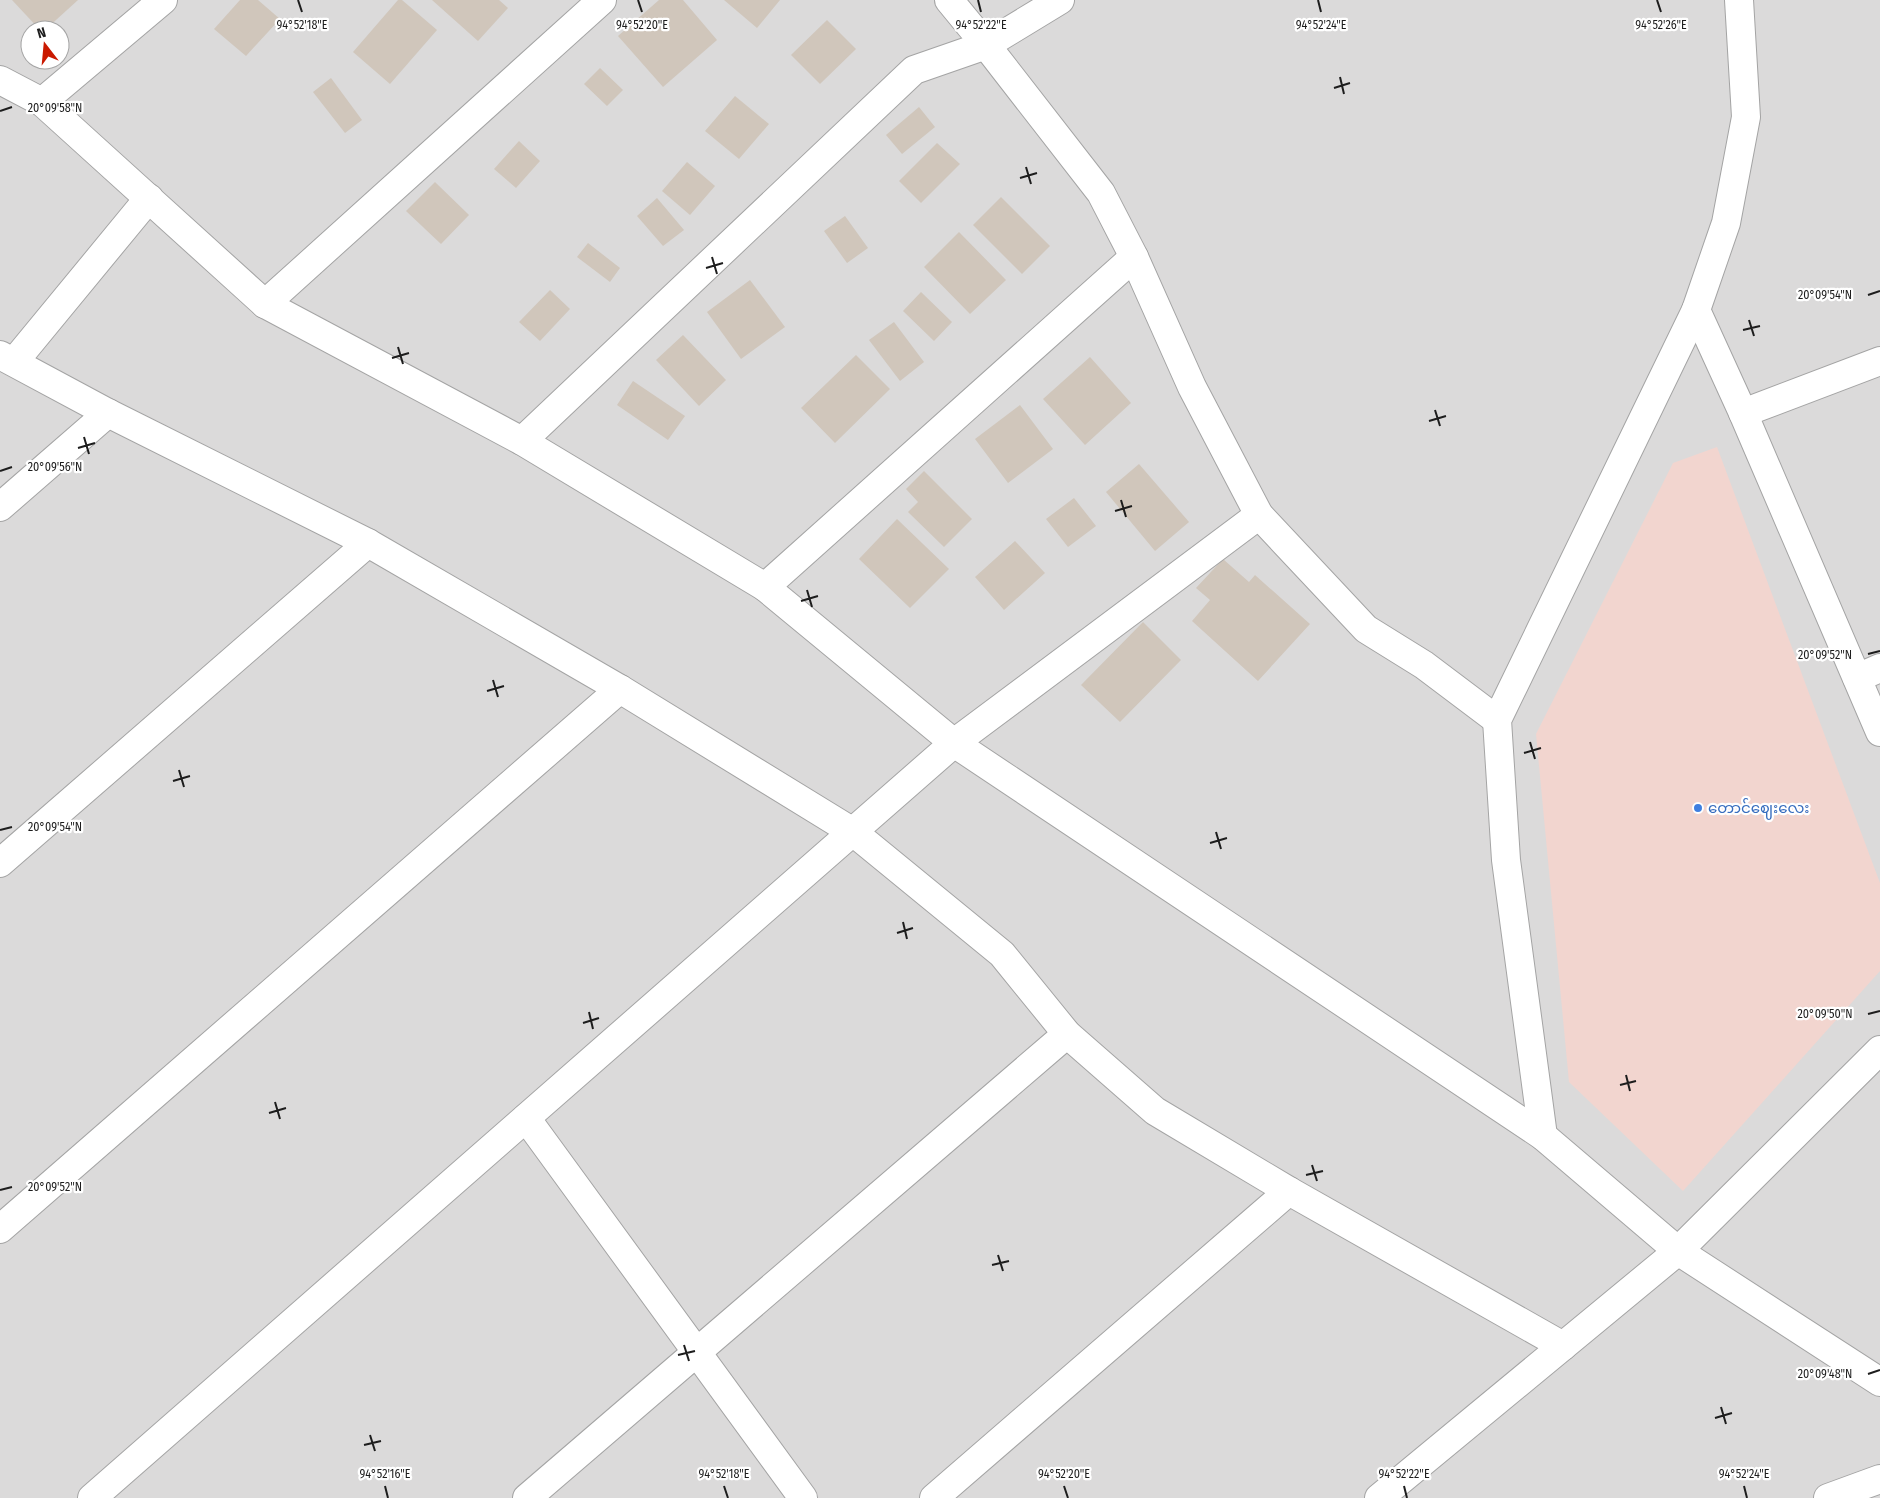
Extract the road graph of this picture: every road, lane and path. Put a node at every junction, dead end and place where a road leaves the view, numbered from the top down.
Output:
1 (164, 0) edge
2 (602, 0) edge
3 (949, 0) edge
4 (1060, 0) edge
5 (1740, 0) edge
6 (986, 45) junction
7 (0, 80) edge
8 (42, 102) junction
9 (149, 198) junction
10 (1134, 257) junction
11 (265, 304) junction
12 (1696, 310) junction
13 (7, 358) edge
14 (1880, 361) edge
15 (108, 413) junction
16 (1743, 413) junction
17 (522, 441) junction
18 (0, 507) edge
19 (1259, 515) junction
20 (368, 543) junction
21 (765, 587) junction
22 (1868, 673) edge
23 (620, 689) junction
24 (1498, 720) junction
25 (1880, 732) edge
26 (954, 743) junction
27 (853, 832) junction
28 (0, 862) edge
29 (1067, 1034) junction
30 (1880, 1050) edge
31 (526, 1118) junction
32 (1543, 1136) junction
33 (1290, 1191) junction
34 (0, 1229) edge
35 (1678, 1251) junction
36 (1563, 1346) junction
37 (696, 1353) junction
38 (1880, 1382) edge
39 (1880, 1479) edge
40 (92, 1498) edge
41 (527, 1498) edge
42 (804, 1498) edge
43 (934, 1498) edge
44 (1379, 1498) edge
45 (1828, 1498) edge

1 - 8 street
2 - 11 street
3 - 6 street
4 - 6 street
5 - 12 street
6 - 10 street
6 - 17 street
7 - 8 street
8 - 9 street
9 - 11 street
9 - 13 street
10 - 19 street
10 - 21 street
11 - 17 street
12 - 16 street
12 - 24 street
13 - 15 street
14 - 16 street
15 - 18 street
15 - 20 street
16 - 22 street
17 - 21 street
19 - 24 street
19 - 26 street
20 - 23 street
20 - 28 street
21 - 26 street
22 - 25 street
23 - 27 street
23 - 34 street
24 - 32 street
26 - 27 street
26 - 32 street
27 - 29 street
27 - 31 street
29 - 33 street
29 - 37 street
30 - 35 street
31 - 37 street
31 - 40 street
32 - 35 street
33 - 36 street
33 - 43 street
35 - 36 street
35 - 38 street
36 - 44 street
37 - 41 street
37 - 42 street
39 - 45 street

